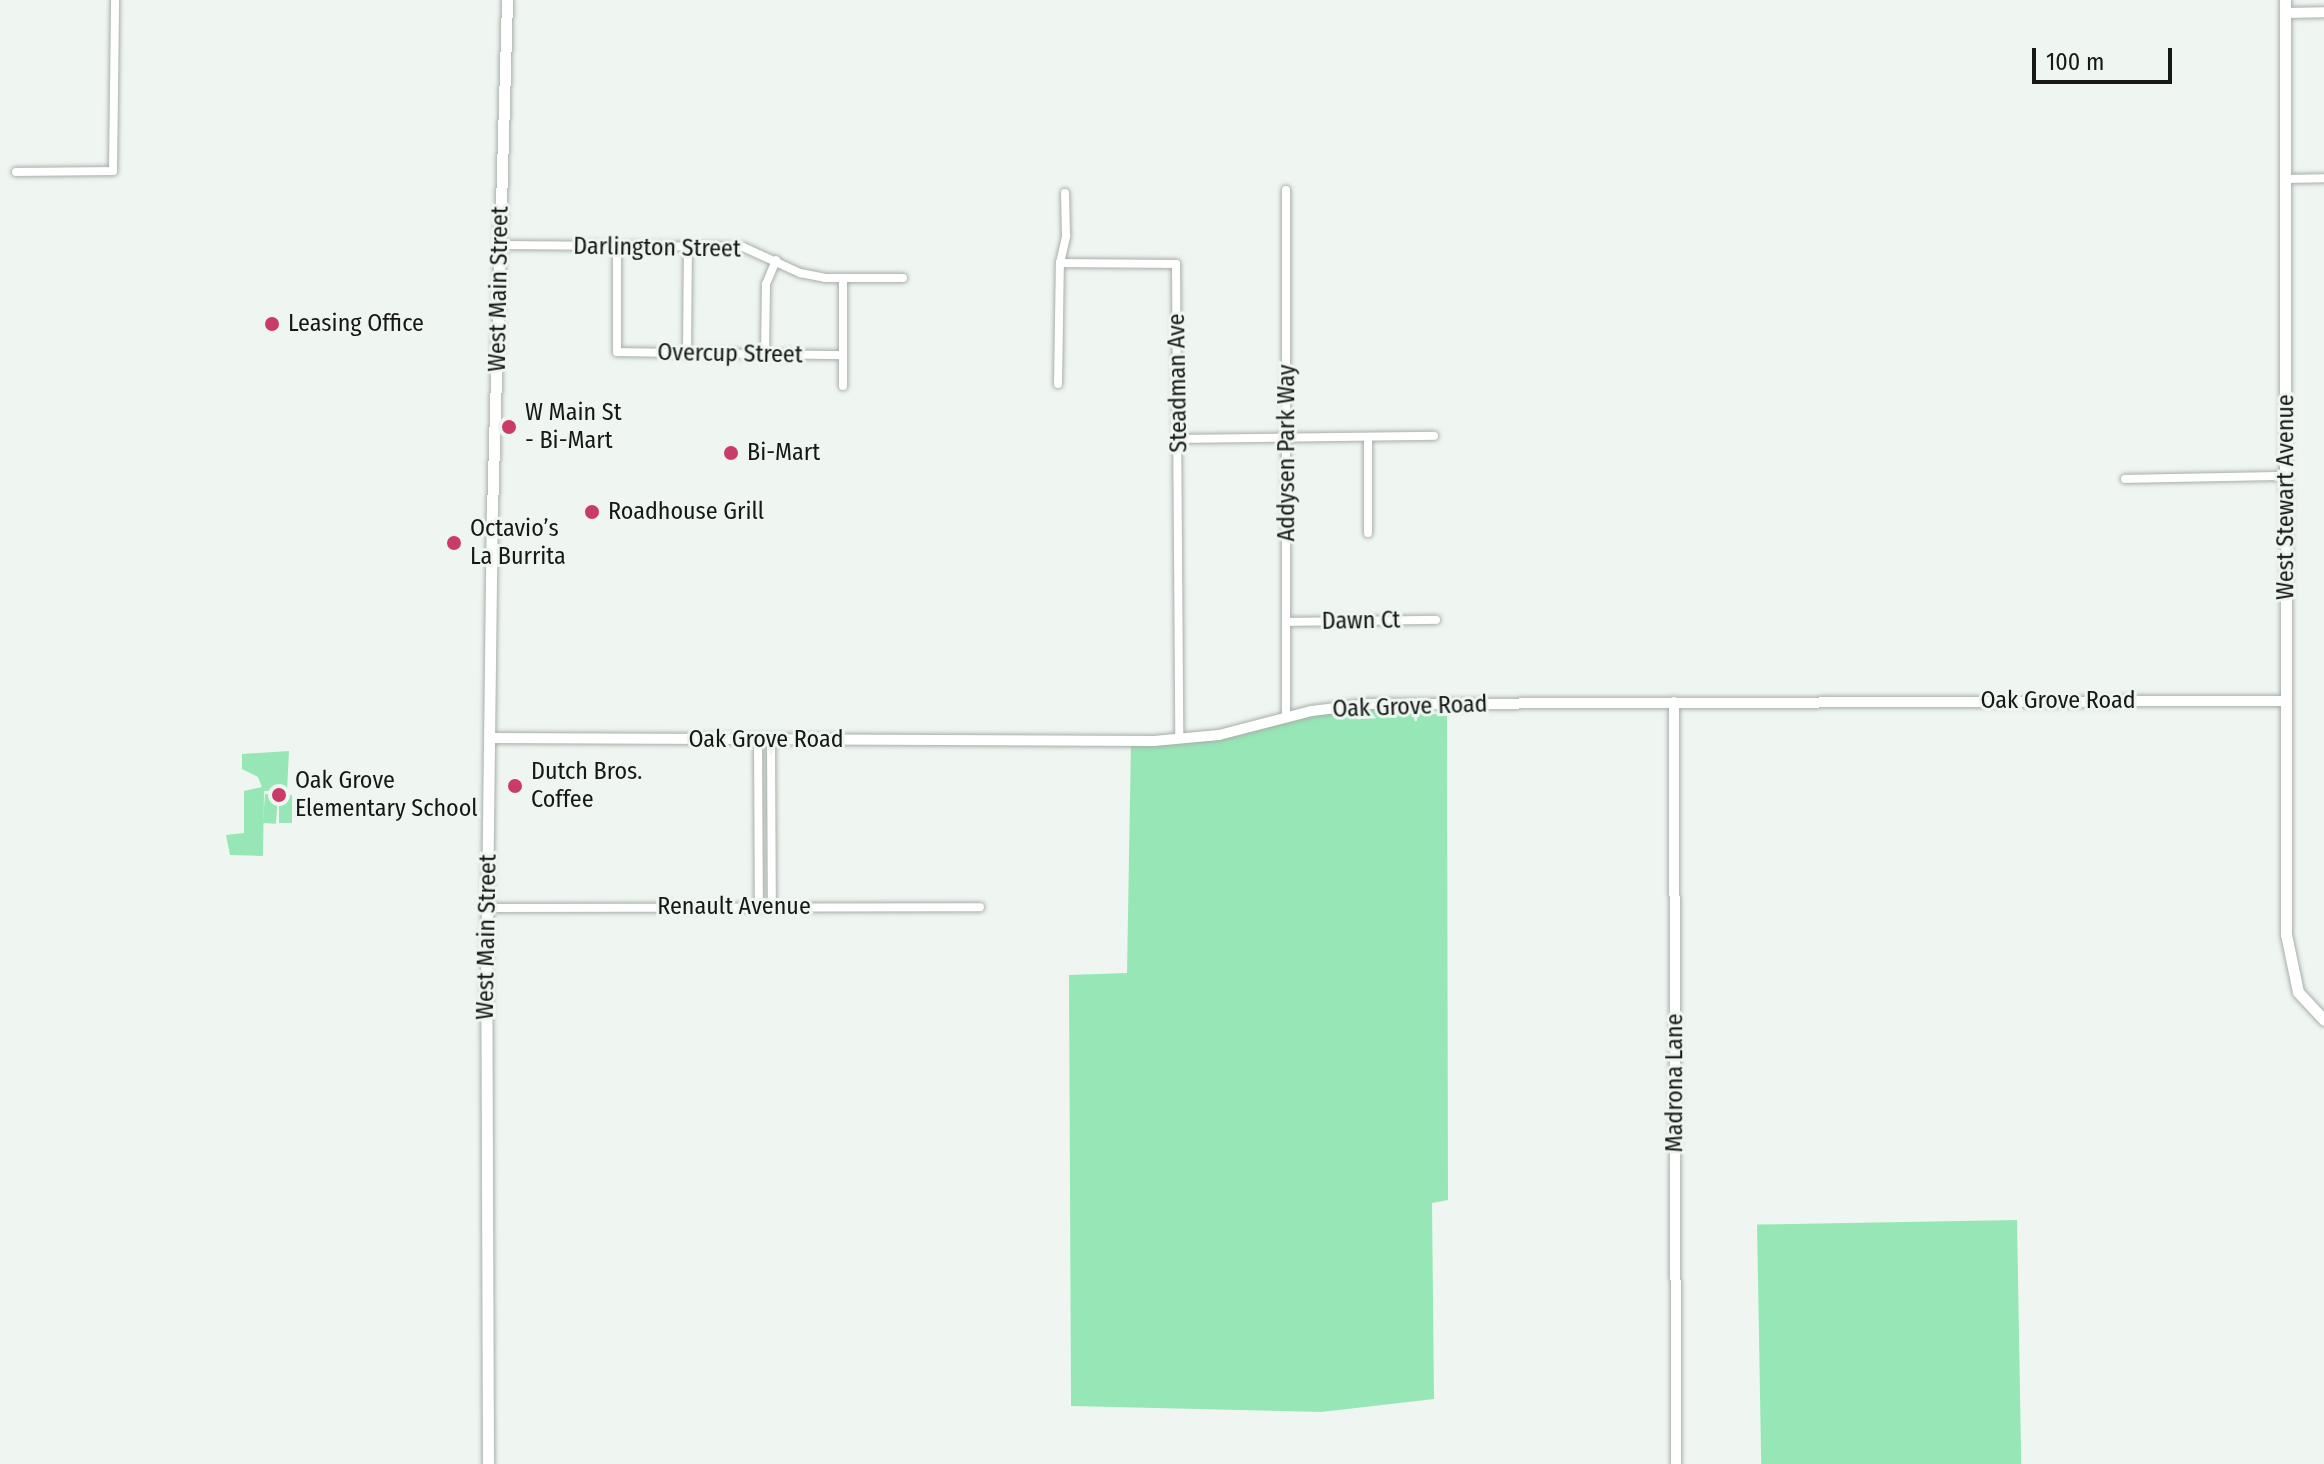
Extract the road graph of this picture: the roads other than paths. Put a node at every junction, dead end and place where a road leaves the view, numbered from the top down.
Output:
1 (115, 0) edge
2 (507, 0) edge
3 (2285, 6) edge
4 (2324, 12) edge
5 (16, 172) dead end
6 (2324, 178) edge
7 (2285, 179) junction
8 (1286, 190) dead end
9 (1065, 193) dead end
10 (500, 245) junction
11 (617, 246) junction
12 (688, 246) junction
13 (776, 260) junction
14 (1060, 263) junction
15 (843, 278) junction
16 (903, 278) dead end
17 (687, 353) junction
18 (765, 355) junction
19 (843, 355) junction
20 (1058, 384) dead end
21 (843, 386) dead end
22 (1434, 436) dead end
23 (1368, 437) junction
24 (1288, 438) junction
25 (1179, 439) junction
26 (2286, 476) junction
27 (2125, 479) dead end
28 (1368, 533) dead end
29 (1436, 620) dead end
30 (1287, 622) junction
31 (2286, 701) junction
32 (1674, 702) junction
33 (1286, 717) junction
34 (490, 738) junction
35 (1179, 739) junction
36 (758, 740) junction
37 (771, 741) junction
38 (759, 907) junction
39 (980, 907) dead end
40 (488, 908) junction
41 (772, 908) junction
42 (2324, 1020) edge
43 (488, 1464) edge
44 (1676, 1464) edge

1 - 5 street
2 - 10 main road, West Main Street
3 - 4 street
3 - 7 main road, West Stewart Avenue
6 - 7 street
7 - 26 main road, West Stewart Avenue
8 - 24 street, Addysen Park Way
9 - 14 street
10 - 11 street, Darlington Street
10 - 34 main road, West Main Street
11 - 12 street, Darlington Street
11 - 17 street, Overcup Street
12 - 13 street, Darlington Street
12 - 17 street
13 - 15 street, Darlington Street
13 - 18 street
14 - 20 street
14 - 25 street, Steadman Ave
15 - 16 street, Darlington Street
15 - 19 street
17 - 18 street, Overcup Street
18 - 19 street, Overcup Street
19 - 21 street
22 - 23 street
23 - 24 street
23 - 28 street
24 - 25 street
24 - 30 street, Addysen Park Way
25 - 35 street, Steadman Ave
26 - 27 street
26 - 31 main road, West Stewart Avenue
29 - 30 street, Dawn Ct
30 - 33 street, Addysen Park Way
31 - 32 street, Oak Grove Road
31 - 42 main road, West Stewart Avenue
32 - 33 street, Oak Grove Road
32 - 44 street, Madrona Lane
33 - 35 street, Oak Grove Road
34 - 36 street, Oak Grove Road
34 - 40 main road, West Main Street
35 - 37 street, Oak Grove Road
36 - 37 street, Oak Grove Road
36 - 38 street
37 - 41 street
38 - 40 street, Renault Avenue
38 - 41 street, Renault Avenue
39 - 41 street, Renault Avenue
40 - 43 main road, West Main Street

